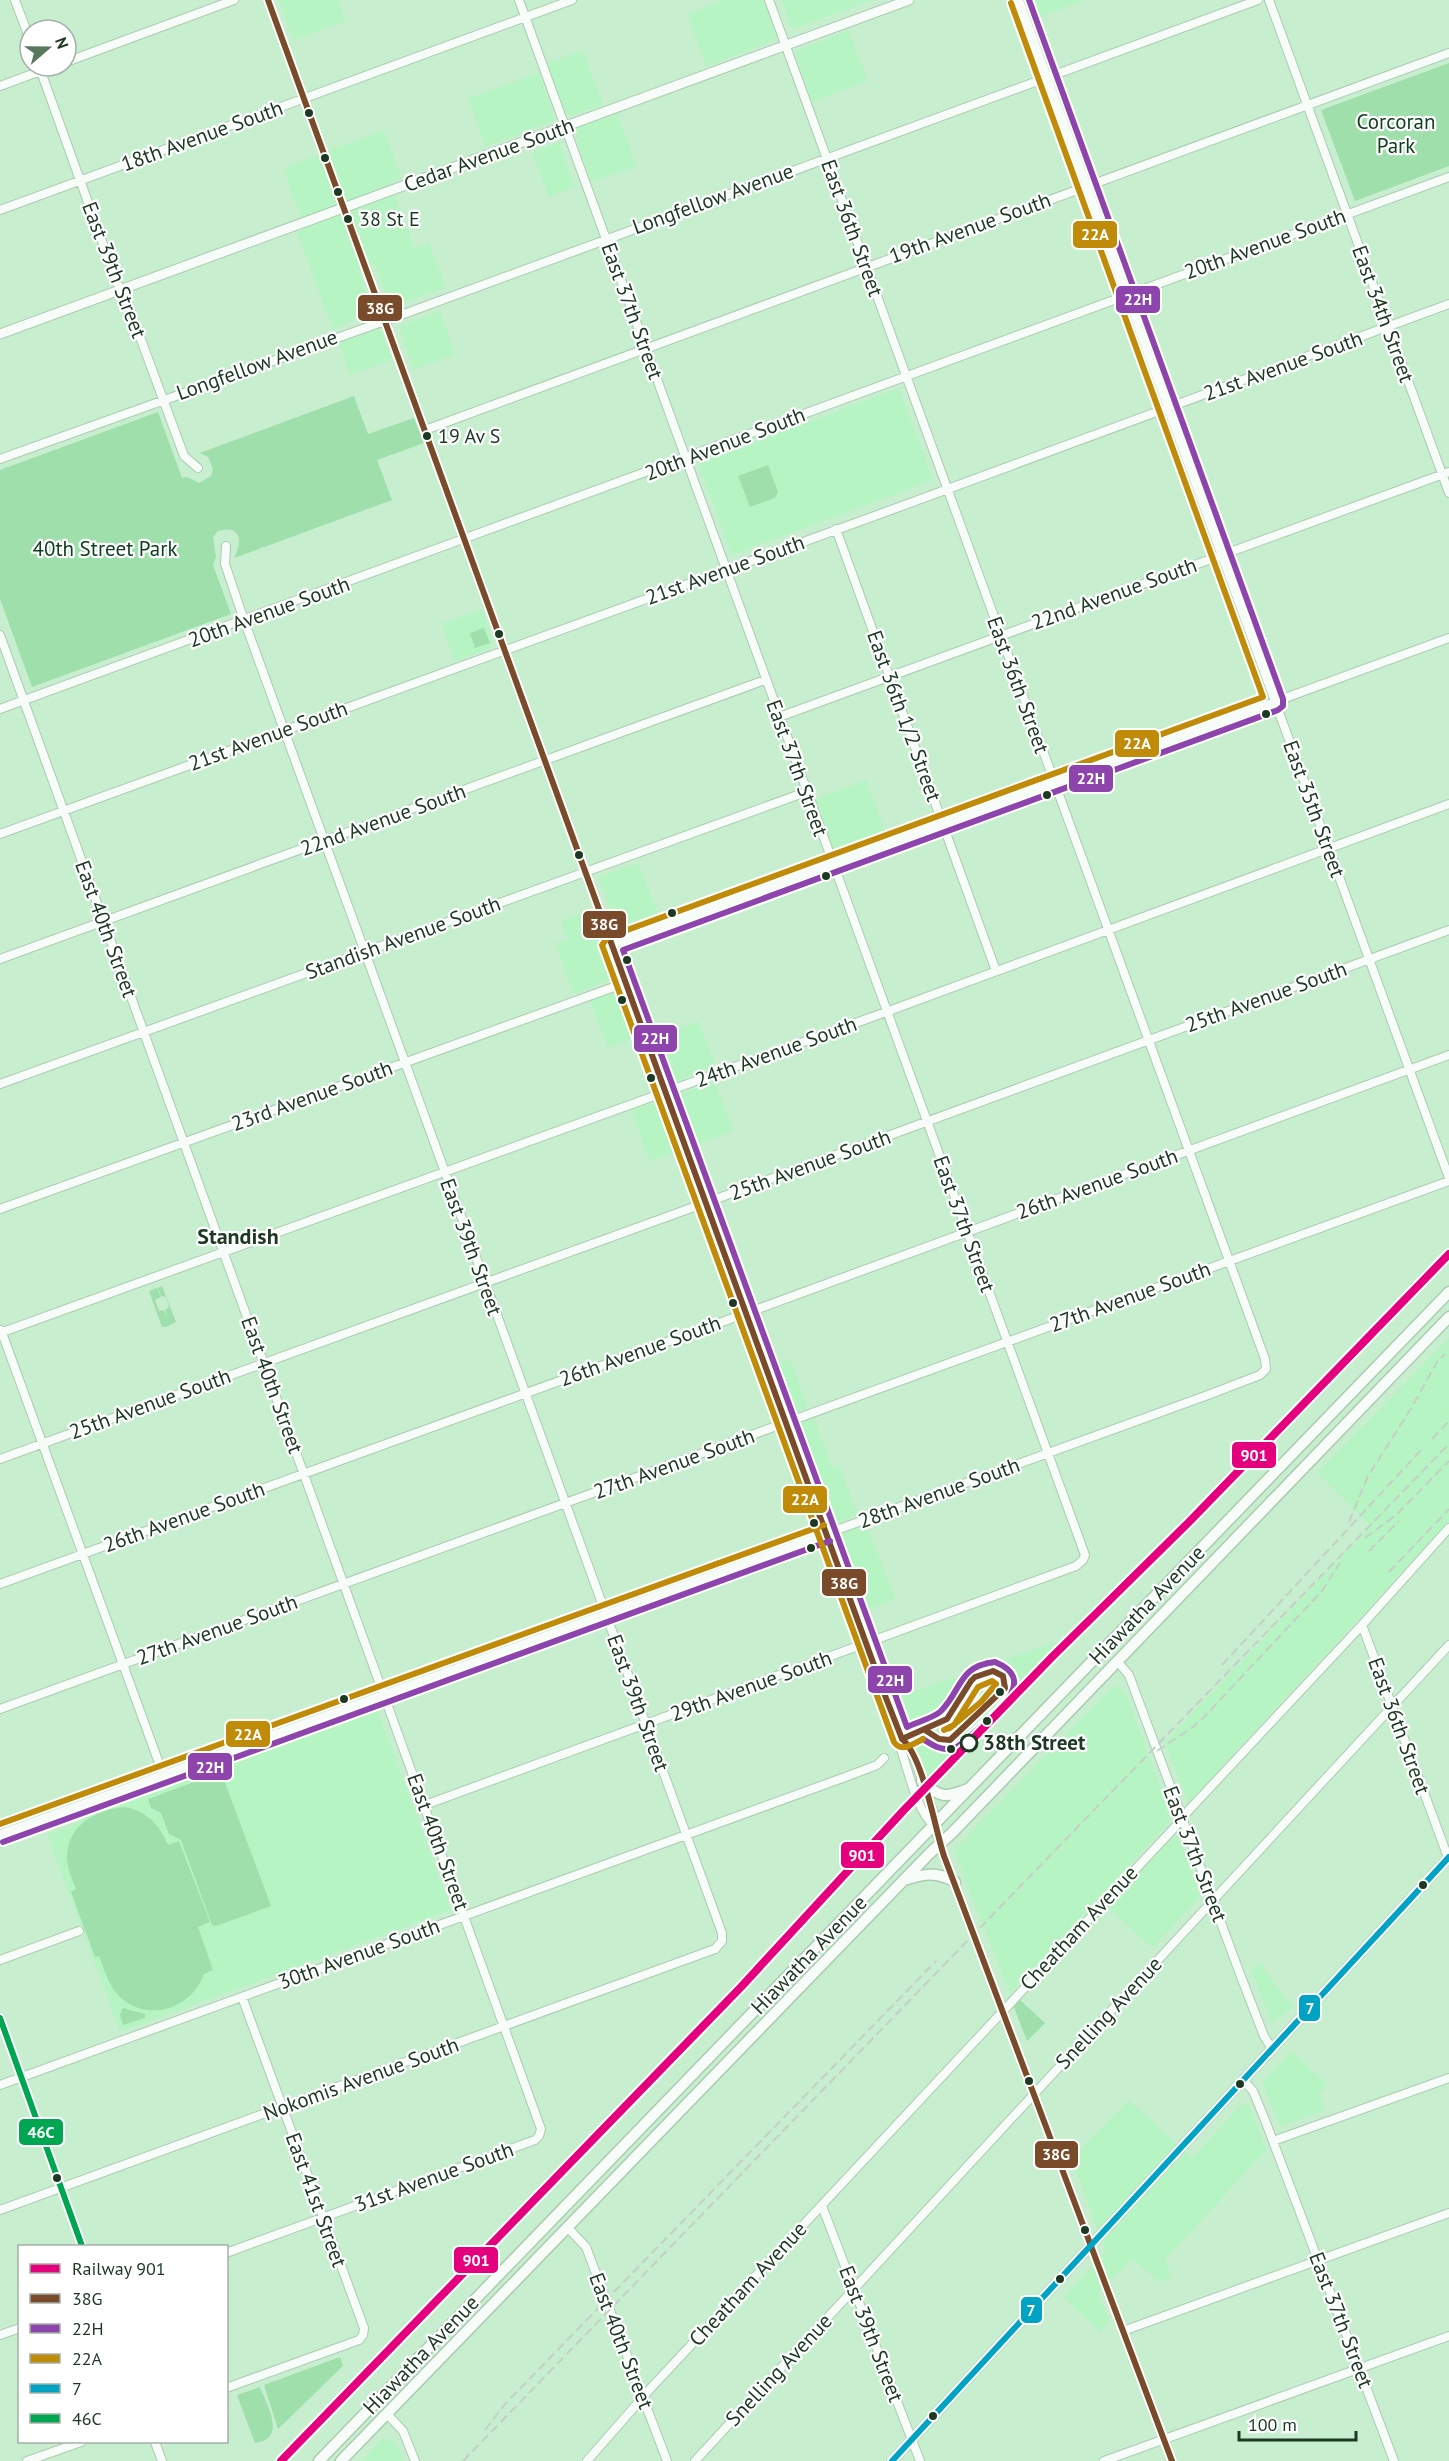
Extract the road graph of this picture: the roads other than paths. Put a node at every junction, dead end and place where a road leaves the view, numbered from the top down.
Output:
1 (15, 0) edge
2 (234, 0) edge
3 (268, 0) edge
4 (519, 0) edge
5 (572, 0) edge
6 (769, 0) edge
7 (909, 0) edge
8 (1019, 0) edge
9 (1258, 0) edge
10 (1269, 0) edge
11 (525, 17) junction
12 (22, 18) edge
13 (786, 47) junction
14 (1449, 53) edge
15 (78, 58) edge
16 (1047, 77) junction
17 (18, 78) edge
18 (44, 78) edge
19 (0, 86) edge
20 (304, 99) junction
21 (1307, 105) junction
22 (564, 127) junction
23 (826, 158) junction
24 (1449, 177) edge
25 (80, 181) junction
26 (1087, 186) junction
27 (344, 209) junction
28 (0, 210) edge
29 (1346, 214) junction
30 (605, 239) junction
31 (867, 266) junction
32 (121, 290) junction
33 (1127, 295) junction
34 (1449, 304) edge
35 (384, 321) junction
36 (1387, 327) junction
37 (0, 334) edge
38 (645, 349) junction
39 (906, 375) junction
40 (163, 399) junction
41 (1168, 408) junction
42 (425, 430) junction
43 (0, 459) edge
44 (686, 459) junction
45 (198, 468) dead end
46 (1446, 473) edge
47 (947, 489) junction
48 (1449, 493) edge
49 (836, 529) junction
50 (464, 540) junction
51 (226, 546) dead end
52 (1221, 555) junction
53 (726, 570) junction
54 (244, 620) junction
55 (0, 635) edge
56 (1000, 636) junction
57 (1449, 638) edge
58 (504, 651) junction
59 (889, 676) junction
60 (765, 680) junction
61 (24, 701) junction
62 (1275, 702) junction
63 (0, 710) edge
64 (779, 717) junction
65 (284, 731) junction
66 (544, 761) junction
67 (1054, 784) junction
68 (806, 792) junction
69 (1449, 804) edge
70 (64, 811) junction
71 (942, 823) junction
72 (0, 834) edge
73 (324, 842) junction
74 (1329, 849) junction
75 (832, 864) junction
76 (585, 871) junction
77 (104, 921) junction
78 (1107, 930) junction
79 (1449, 930) edge
80 (611, 945) junction
81 (364, 952) junction
82 (0, 959) edge
83 (1369, 959) junction
84 (996, 971) junction
85 (625, 982) junction
86 (886, 1012) junction
87 (144, 1032) junction
88 (1148, 1041) junction
89 (1449, 1055) edge
90 (404, 1063) junction
91 (1410, 1069) junction
92 (0, 1084) edge
93 (664, 1093) junction
94 (926, 1122) junction
95 (183, 1143) junction
96 (1188, 1151) junction
97 (444, 1173) junction
98 (1449, 1179) edge
99 (705, 1203) junction
100 (0, 1209) edge
101 (967, 1232) junction
102 (224, 1252) junction
103 (1228, 1261) junction
104 (484, 1283) junction
105 (1449, 1292) edge
106 (746, 1314) junction
107 (1449, 1317) edge
108 (0, 1331) edge
109 (1007, 1342) junction
110 (264, 1363) junction
111 (1266, 1369) joint
112 (524, 1393) junction
113 (785, 1423) junction
114 (42, 1443) junction
115 (1048, 1453) junction
116 (0, 1459) edge
117 (304, 1473) junction
118 (565, 1504) junction
119 (1449, 1528) edge
120 (827, 1533) junction
121 (82, 1554) junction
122 (1076, 1566) joint
123 (0, 1584) edge
124 (343, 1585) junction
125 (605, 1614) junction
126 (1362, 1625) junction
127 (867, 1644) junction
128 (1449, 1645) edge
129 (1117, 1661) junction
130 (122, 1664) junction
131 (384, 1695) junction
132 (1392, 1707) junction
133 (0, 1709) edge
134 (645, 1725) junction
135 (902, 1739) junction
136 (884, 1758) dead end
137 (163, 1774) junction
138 (922, 1780) junction
139 (971, 1788) junction
140 (425, 1805) junction
141 (1182, 1818) junction
142 (934, 1825) junction
143 (0, 1834) edge
144 (685, 1836) junction
145 (940, 1843) junction
146 (1449, 1858) edge
147 (904, 1880) junction
148 (955, 1882) junction
149 (1213, 1902) junction
150 (464, 1916) junction
151 (79, 1931) dead end
152 (721, 1945) joint
153 (0, 1960) edge
154 (242, 1997) junction
155 (1002, 2010) junction
156 (0, 2018) edge
157 (504, 2026) junction
158 (1272, 2049) junction
159 (21, 2077) junction
160 (1449, 2078) edge
161 (1244, 2081) junction
162 (0, 2085) edge
163 (1034, 2093) junction
164 (282, 2107) junction
165 (539, 2136) joint
166 (1273, 2141) junction
167 (61, 2188) junction
168 (822, 2206) junction
169 (0, 2210) edge
170 (1449, 2213) edge
171 (322, 2218) junction
172 (567, 2227) junction
173 (1090, 2244) junction
174 (81, 2245) edge
175 (228, 2252) edge
176 (1318, 2260) junction
177 (854, 2290) junction
178 (18, 2329) edge
179 (1123, 2331) junction
180 (0, 2335) edge
181 (1449, 2337) edge
182 (1359, 2369) junction
183 (228, 2387) edge
184 (643, 2399) junction
185 (387, 2414) junction
186 (912, 2439) junction
187 (1164, 2440) junction
188 (78, 2443) edge
189 (154, 2443) edge
190 (27, 2461) edge
191 (162, 2461) edge
192 (319, 2461) edge
193 (341, 2461) edge
194 (415, 2461) edge
195 (587, 2461) edge
196 (667, 2461) edge
197 (695, 2461) edge
198 (892, 2461) edge
199 (920, 2461) edge
200 (1104, 2461) edge
201 (1172, 2461) edge
202 (1394, 2461) edge

1 - 12 street
2 - 15 street
3 - 20 street
4 - 11 street, East 37th Street
5 - 11 street, 18th Avenue South
6 - 13 street, East 36th Street
7 - 13 main road, Cedar Avenue South
8 - 16 street, East 35th Street
9 - 16 street, Longfellow Avenue
10 - 21 street, East 34th Street
11 - 20 street, 18th Avenue South
11 - 22 street, East 37th Street
13 - 22 main road, Cedar Avenue South
13 - 23 street, East 36th Street
14 - 21 street, 19th Avenue South
16 - 23 street, Longfellow Avenue
16 - 26 street, East 35th Street
17 - 19 street
18 - 25 street, East 39th Street
20 - 25 street, 18th Avenue South
20 - 27 street
21 - 26 street, 19th Avenue South
21 - 29 street, East 34th Street
22 - 27 main road, Cedar Avenue South
22 - 30 street, East 37th Street
23 - 30 street, Longfellow Avenue
23 - 31 street, East 36th Street
24 - 29 street, 20th Avenue South
25 - 28 street, 18th Avenue South
25 - 32 street, East 39th Street
26 - 31 street, 19th Avenue South
26 - 33 street, East 35th Street
27 - 32 main road, Cedar Avenue South
27 - 35 street
29 - 33 street, 20th Avenue South
29 - 36 street, East 34th Street
30 - 35 street, Longfellow Avenue
30 - 38 street, East 37th Street
31 - 38 street, 19th Avenue South
31 - 39 street, East 36th Street
32 - 37 main road, Cedar Avenue South
32 - 40 street, East 39th Street
33 - 39 street, 20th Avenue South
33 - 41 street, East 35th Street
34 - 36 street, 21st Avenue South
35 - 40 street, Longfellow Avenue
35 - 42 street
36 - 41 street, 21st Avenue South
36 - 46 street, East 34th Street
38 - 42 street, 19th Avenue South
38 - 44 street, East 37th Street
39 - 44 street, 20th Avenue South
39 - 47 street, East 36th Street
40 - 43 street, Longfellow Avenue
40 - 45 street, East 39th Street
41 - 47 street, 21st Avenue South
41 - 52 street, East 35th Street
42 - 50 street
44 - 50 street, 20th Avenue South
44 - 53 street, East 37th Street
46 - 48 street, East 34th Street
46 - 52 street, 22nd Avenue South
47 - 49 street, 21st Avenue South
47 - 56 street, East 36th Street
49 - 53 street, 21st Avenue South
49 - 59 street, East 36th 1/2 Street
50 - 54 street, 20th Avenue South
50 - 58 street
51 - 54 street, East 39th Street
52 - 56 street, 22nd Avenue South
52 - 62 street, East 35th Street
53 - 58 street, 21st Avenue South
53 - 60 street, East 37th Street
54 - 61 street, 20th Avenue South
54 - 65 street, East 39th Street
55 - 61 street, East 40th Street
56 - 59 street, 22nd Avenue South
56 - 67 street, East 36th Street
57 - 62 street
58 - 65 street, 21st Avenue South
58 - 66 street
59 - 64 street, 22nd Avenue South
59 - 71 street, East 36th 1/2 Street
60 - 64 street, East 37th Street
60 - 66 street, 22nd Avenue South
61 - 63 street, 20th Avenue South
61 - 70 street, East 40th Street
62 - 67 street
62 - 74 street, East 35th Street
64 - 68 street, East 37th Street
65 - 70 street, 21st Avenue South
65 - 73 street, East 39th Street
66 - 73 street, 22nd Avenue South
66 - 76 street
67 - 71 street
67 - 78 street, East 36th Street
68 - 75 street, East 37th Street
68 - 76 street, Standish Avenue South
69 - 74 street, 24th Avenue South
70 - 72 street, 21st Avenue South
70 - 77 street, East 40th Street
71 - 75 street
71 - 84 street, East 36th 1/2 Street
73 - 77 street, 22nd Avenue South
73 - 81 street, East 39th Street
74 - 78 street, 24th Avenue South
74 - 83 street, East 35th Street
75 - 80 street
75 - 86 street, East 37th Street
76 - 80 street
76 - 81 street, Standish Avenue South
77 - 82 street, 22nd Avenue South
77 - 87 street, East 40th Street
78 - 84 street, 24th Avenue South
78 - 88 street, East 36th Street
79 - 83 street, 25th Avenue South
80 - 85 street
81 - 87 street, Standish Avenue South
81 - 90 street, East 39th Street
83 - 88 street, 25th Avenue South
83 - 91 street, East 35th Street
84 - 86 street, 24th Avenue South
85 - 90 street, 23rd Avenue South
85 - 93 street
86 - 93 street, 24th Avenue South
86 - 94 street, East 37th Street
87 - 92 street, Standish Avenue South
87 - 95 street, East 40th Street
88 - 94 street, 25th Avenue South
88 - 96 street, East 36th Street
89 - 91 street, 26th Avenue South
90 - 95 street, 23rd Avenue South
90 - 97 street, East 39th Street
91 - 96 street, 26th Avenue South
91 - 98 street, East 35th Street
93 - 97 street, 24th Avenue South
93 - 99 street
94 - 99 street, 25th Avenue South
94 - 101 street, East 37th Street
95 - 100 street, 23rd Avenue South
95 - 102 street, East 40th Street
96 - 101 street, 26th Avenue South
96 - 103 street, East 36th Street
97 - 102 street, 24th Avenue South
97 - 104 street, East 39th Street
98 - 103 street, 27th Avenue South
99 - 104 street, 25th Avenue South
99 - 106 street
101 - 106 street, 26th Avenue South
101 - 109 street, East 37th Street
102 - 108 street, 24th Avenue South
102 - 110 street, East 40th Street
103 - 109 street, 27th Avenue South
103 - 111 street, East 36th Street
104 - 110 street, 25th Avenue South
104 - 112 street, East 39th Street
105 - 139 highway, Hiawatha Avenue
106 - 112 street, 26th Avenue South
106 - 113 street
107 - 129 highway, Hiawatha Avenue
108 - 114 street
109 - 113 street, 27th Avenue South
109 - 115 street, East 37th Street
110 - 114 street, 25th Avenue South
110 - 117 street, East 40th Street
111 - 115 street, 28th Avenue South
112 - 117 street, 26th Avenue South
112 - 118 street, East 39th Street
113 - 118 street, 27th Avenue South
113 - 120 street
114 - 116 street, 25th Avenue South
114 - 121 street
115 - 120 street, 28th Avenue South
115 - 122 street, East 37th Street
117 - 121 street, 26th Avenue South
117 - 124 street, East 40th Street
118 - 124 street, 27th Avenue South
118 - 125 street, East 39th Street
119 - 126 street, Cheatham Avenue
120 - 125 street, 28th Avenue South
120 - 127 street
121 - 123 street, 26th Avenue South
121 - 130 street
122 - 127 street, 29th Avenue South
124 - 130 street, 27th Avenue South
124 - 131 street, East 40th Street
125 - 131 street, 28th Avenue South
125 - 134 street, East 39th Street
126 - 132 street, East 36th Street
126 - 141 street, Cheatham Avenue
127 - 134 street, 29th Avenue South
127 - 135 street
128 - 132 street, Snelling Avenue
129 - 141 street, East 37th Street
129 - 145 highway, Hiawatha Avenue
130 - 133 street, 27th Avenue South
130 - 137 street
131 - 137 street, 28th Avenue South
131 - 140 street, East 40th Street
132 - 146 street, East 36th Street
132 - 149 street, Snelling Avenue
134 - 140 street, 29th Avenue South
134 - 144 street, East 39th Street
135 - 138 street
135 - 142 street
136 - 144 street, 30th Avenue South
137 - 143 street, 28th Avenue South
138 - 139 highway
138 - 142 street
139 - 142 highway, Hiawatha Avenue
140 - 150 street, East 40th Street
141 - 149 street, East 37th Street
141 - 155 street, Cheatham Avenue
142 - 145 street
142 - 192 highway, Hiawatha Avenue
144 - 150 street, 30th Avenue South
144 - 152 street, East 39th Street
145 - 147 highway, Hiawatha Avenue
145 - 148 street
146 - 158 main road
147 - 148 highway
147 - 172 highway, Hiawatha Avenue
148 - 155 street
149 - 158 street, East 37th Street
149 - 163 street, Snelling Avenue
150 - 154 street, 30th Avenue South
150 - 157 street, East 40th Street
151 - 153 street
152 - 157 street, Nokomis Avenue South
154 - 159 street, 30th Avenue South
154 - 164 street, East 41st Street
155 - 163 street
155 - 168 street, Cheatham Avenue
156 - 159 street
157 - 164 street, Nokomis Avenue South
157 - 165 street, East 40th Street
158 - 161 main road
159 - 162 street, 30th Avenue South
159 - 167 street
160 - 166 street
161 - 166 street, East 37th Street
161 - 173 main road
163 - 173 street
163 - 177 street, Snelling Avenue
164 - 167 street, Nokomis Avenue South
164 - 171 street, East 41st Street
165 - 171 street, 31st Avenue South
166 - 176 street, East 37th Street
167 - 169 street, Nokomis Avenue South
167 - 174 street
168 - 177 street, East 39th Street
168 - 184 street, Cheatham Avenue
170 - 176 street
171 - 175 street, 31st Avenue South
171 - 183 street, East 41st Street
172 - 184 street, East 40th Street
172 - 185 highway, Hiawatha Avenue
173 - 179 street
173 - 186 main road
176 - 179 street
176 - 182 street, East 37th Street
177 - 186 street, East 39th Street
177 - 197 street, Snelling Avenue
178 - 180 street
179 - 187 street
181 - 182 street
182 - 187 street
182 - 202 street, East 37th Street
184 - 195 street, Cheatham Avenue
184 - 196 street, East 40th Street
185 - 193 highway, Hiawatha Avenue
185 - 194 street
186 - 198 main road
186 - 199 street, East 39th Street
187 - 200 street
187 - 201 street
188 - 190 street
189 - 191 street

